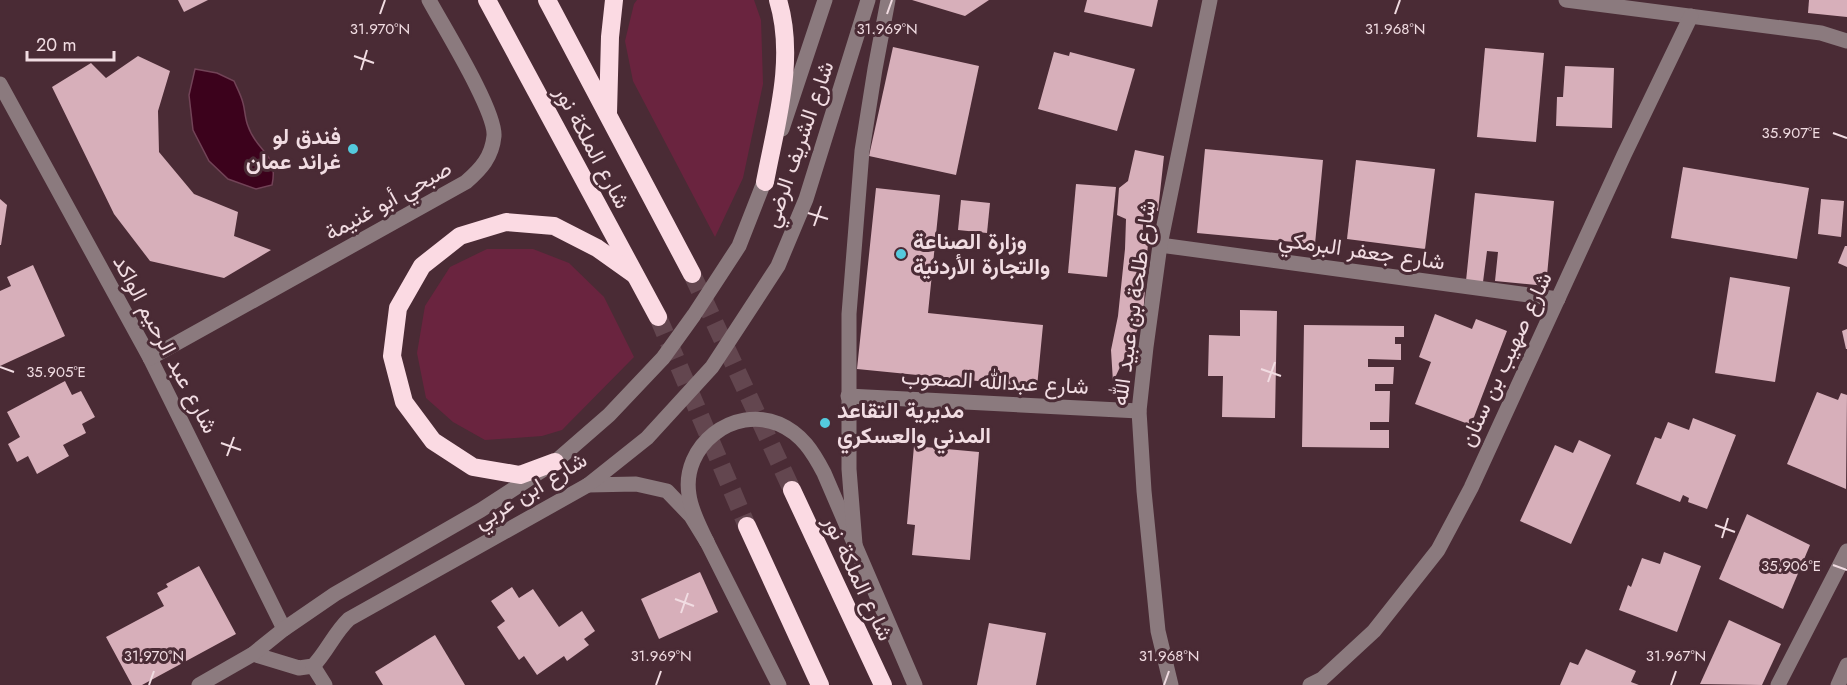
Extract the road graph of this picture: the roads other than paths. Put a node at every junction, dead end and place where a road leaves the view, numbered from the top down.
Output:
1 (429, 0) edge
2 (487, 0) edge
3 (547, 0) edge
4 (614, 0) edge
5 (778, 0) edge
6 (825, 0) edge
7 (868, 0) edge
8 (888, 0) edge
9 (1210, 0) edge
10 (1566, 0) edge
11 (1690, 16) junction
12 (1847, 41) edge
13 (0, 84) edge
14 (608, 115) junction
15 (765, 182) junction
16 (1160, 245) junction
17 (739, 246) joint
18 (778, 266) joint
19 (692, 274) tunnel mouth
20 (635, 275) junction
21 (1558, 299) junction
22 (658, 318) tunnel mouth
23 (150, 358) junction
24 (848, 396) junction
25 (1139, 411) junction
26 (555, 462) junction
27 (588, 485) junction
28 (792, 490) tunnel mouth
29 (747, 526) tunnel mouth
30 (706, 542) junction
31 (855, 544) junction
32 (1847, 551) edge
33 (1843, 569) edge
34 (284, 629) junction
35 (253, 654) junction
36 (1847, 664) edge
37 (313, 666) junction
38 (199, 685) edge
39 (325, 685) edge
40 (779, 685) edge
41 (820, 685) edge
42 (883, 685) edge
43 (915, 685) edge
44 (1171, 685) edge
45 (1310, 685) edge
46 (1778, 685) edge
47 (1838, 685) edge

1 - 23 street, صبحي أبو غنيمة
2 - 20 highway, شارع الملكة نور
3 - 14 highway, شارع الملكة نور
4 - 14 highway
5 - 15 highway
6 - 15 street, شارع الشريف الرضي
7 - 18 street, شارع الشريف الرضي
8 - 24 street
9 - 16 street, شارع طلحة بن عبيد الله
10 - 11 street
11 - 12 street
11 - 21 street, شارع صهيب بن سنان
13 - 23 street, شارع عبد الرحيم الواكد
14 - 19 highway, شارع الملكة نور
15 - 17 street, شارع الشريف الرضي
16 - 21 street, شارع جعفر البرمكي
16 - 25 street, شارع طلحة بن عبيد الله
17 - 26 street, شارع ابن عربي
18 - 27 street, شارع ابن عربي
20 - 22 highway, شارع الملكة نور
20 - 26 highway
21 - 45 street, شارع صهيب بن سنان
23 - 34 street, شارع عبد الرحيم الواكد
24 - 25 street, شارع عبدالله الصعوب
24 - 31 street
25 - 44 street, شارع طلحة بن عبيد الله
26 - 34 street, شارع ابن عربي
27 - 30 street
27 - 37 street, شارع ابن عربي
28 - 42 highway, شارع الملكة نور
29 - 41 highway
30 - 31 street
30 - 40 street
31 - 43 street
32 - 33 street
33 - 46 street
34 - 35 street, شارع ابن عربي
35 - 37 street
35 - 38 street, شارع ابن عربي
36 - 47 street
37 - 39 street

